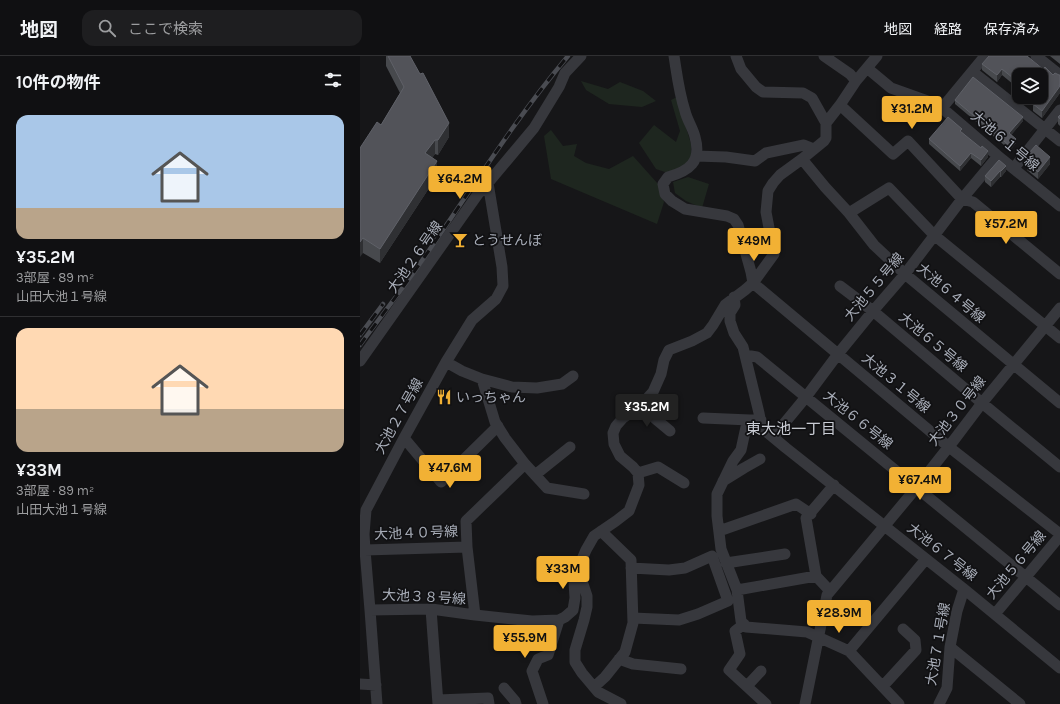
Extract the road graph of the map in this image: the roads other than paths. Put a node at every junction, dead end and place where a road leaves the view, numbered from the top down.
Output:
1 (580, 56) edge
2 (674, 56) edge
3 (736, 56) edge
4 (824, 56) edge
5 (877, 56) edge
6 (985, 56) edge
7 (1036, 56) edge
8 (867, 68) junction
9 (973, 72) junction
10 (1060, 75) edge
11 (856, 81) junction
12 (840, 105) junction
13 (942, 108) junction
14 (1060, 110) edge
15 (826, 123) junction
16 (1046, 129) junction
17 (1060, 141) edge
18 (814, 149) junction
19 (696, 156) junction
20 (998, 156) junction
21 (802, 159) junction
22 (1014, 168) junction
23 (488, 183) junction
24 (962, 199) junction
25 (1060, 206) edge
26 (849, 213) junction
27 (934, 235) junction
28 (905, 274) junction
29 (1060, 274) edge
30 (753, 283) junction
31 (840, 286) dead end
32 (734, 297) junction
33 (1060, 308) edge
34 (873, 311) junction
35 (1046, 326) junction
36 (1060, 338) edge
37 (838, 354) junction
38 (745, 355) junction
39 (360, 361) edge
40 (446, 362) junction
41 (1013, 364) junction
42 (573, 376) dead end
43 (482, 379) junction
44 (806, 397) junction
45 (982, 403) junction
46 (1060, 403) edge
47 (640, 406) junction
48 (703, 418) dead end
49 (755, 420) junction
50 (498, 426) junction
51 (670, 431) dead end
52 (773, 437) junction
53 (404, 438) junction
54 (570, 447) dead end
55 (949, 447) junction
56 (760, 458) dead end
57 (525, 464) junction
58 (1060, 467) edge
59 (638, 473) junction
60 (535, 475) junction
61 (723, 481) junction
62 (684, 483) dead end
63 (834, 485) junction
64 (917, 487) junction
65 (584, 494) dead end
66 (811, 514) junction
67 (885, 526) junction
68 (601, 531) junction
69 (719, 531) junction
70 (362, 534) edge
71 (1060, 535) edge
72 (467, 547) junction
73 (365, 550) junction
74 (785, 554) dead end
75 (926, 558) junction
76 (726, 563) junction
77 (631, 568) junction
78 (578, 569) junction
79 (816, 576) junction
80 (1026, 577) junction
81 (964, 589) junction
82 (737, 590) junction
83 (830, 591) junction
84 (1060, 605) edge
85 (431, 609) junction
86 (370, 610) junction
87 (995, 614) junction
88 (475, 615) junction
89 (633, 618) junction
90 (559, 620) junction
91 (744, 624) junction
92 (903, 629) dead end
93 (819, 637) junction
94 (950, 647) junction
95 (849, 651) junction
96 (619, 659) junction
97 (1060, 668) edge
98 (681, 669) dead end
99 (761, 671) dead end
100 (360, 684) edge
101 (376, 685) junction
102 (747, 686) junction
103 (883, 686) junction
104 (504, 688) dead end
105 (594, 688) junction
106 (488, 701) edge
107 (438, 702) edge
108 (377, 704) edge
109 (516, 704) edge
110 (543, 704) edge
111 (622, 704) edge
112 (766, 704) edge
113 (805, 704) edge
114 (899, 704) edge
115 (939, 704) edge
116 (1020, 704) edge

1 - 23 street, 大池２６号線
2 - 19 street
3 - 15 street
4 - 11 street
5 - 8 street
6 - 9 street
7 - 10 street
8 - 11 street
8 - 13 street, 大池６１号線
9 - 13 street
9 - 16 street
11 - 12 street
12 - 15 street
12 - 24 street
13 - 20 street, 大池６１号線
14 - 16 street
15 - 18 street
16 - 17 street
16 - 22 street
18 - 19 street
18 - 21 street
19 - 30 street
20 - 22 street, 大池６１号線
20 - 24 street, 大池５５号線
21 - 26 street, 大池６４号線
21 - 30 street
22 - 25 street, 大池６１号線
23 - 39 street, 大池２６号線
23 - 40 street, 大池２７号線
24 - 27 street, 大池５５号線
24 - 29 street
26 - 27 street
26 - 28 street, 大池６４号線
27 - 28 street, 大池５５号線
27 - 35 street
28 - 34 street, 大池５５号線
28 - 41 street, 大池６４号線
30 - 32 street
30 - 37 street, 大池３１号線
31 - 34 street, 大池６５号線
32 - 38 street, 大池６７号線
32 - 47 street
33 - 35 street, 大池３０号線
34 - 37 street, 大池５５号線
34 - 45 street, 大池６５号線
35 - 36 street
35 - 41 street, 大池３０号線
37 - 44 street, 大池５５号線
37 - 55 street, 大池３１号線
38 - 44 street, 大池６６号線
38 - 49 street, 大池６７号線
40 - 43 street
40 - 53 street, 大池２７号線
41 - 45 street, 大池３０号線
41 - 46 street, 大池６４号線
42 - 43 street
43 - 50 street
44 - 52 street, 大池５５号線
44 - 64 street, 大池６６号線
45 - 55 street, 大池３０号線
45 - 58 street, 大池６５号線
47 - 51 street
47 - 59 street
48 - 49 street
49 - 52 street, 大池６７号線
49 - 61 street
50 - 53 street
50 - 57 street
52 - 63 street, 大池６７号線
53 - 70 street, 大池２７号線
54 - 60 street
55 - 64 street, 大池３０号線
55 - 71 street, 大池３１号線
56 - 61 street
57 - 60 street
57 - 72 street, 大池３８号線
59 - 62 street
59 - 68 street
60 - 65 street
61 - 69 street
63 - 66 street
63 - 67 street, 大池６７号線
64 - 67 street, 大池３０号線
64 - 80 street, 大池６６号線
66 - 69 street
66 - 79 street
67 - 75 street, 大池６７号線
67 - 83 street, 大池３０号線
68 - 77 street
68 - 78 street
69 - 76 street
70 - 73 street, 大池２７号線
71 - 80 street, 大池５６号線
72 - 73 street, 大池４０号線
72 - 88 street, 大池３８号線
73 - 86 street, 大池２７号線
74 - 76 street
75 - 81 street, 大池６７号線
75 - 95 street
76 - 82 street
77 - 89 street
77 - 89 street
78 - 90 street
78 - 105 street
79 - 82 street
79 - 83 street
80 - 84 street, 大池６６号線
80 - 87 street, 大池５６号線
81 - 87 street, 大池６７号線
81 - 94 street, 大池７１号線
82 - 91 street
83 - 93 street, 大池３０号線
85 - 86 street, 大池３８号線
85 - 88 street, 大池３８号線
85 - 107 street
86 - 101 street, 大池２７号線
87 - 97 street, 大池６７号線
88 - 90 street
89 - 96 street
90 - 110 street
91 - 93 street
91 - 102 street
92 - 103 street
93 - 95 street
93 - 113 street, 大池３０号線
94 - 115 street, 大池７１号線
94 - 116 street
95 - 103 street
96 - 98 street
96 - 105 street
99 - 102 street
100 - 101 street
101 - 108 street, 大池２７号線
102 - 112 street
103 - 114 street
104 - 109 street
105 - 111 street
106 - 107 street

